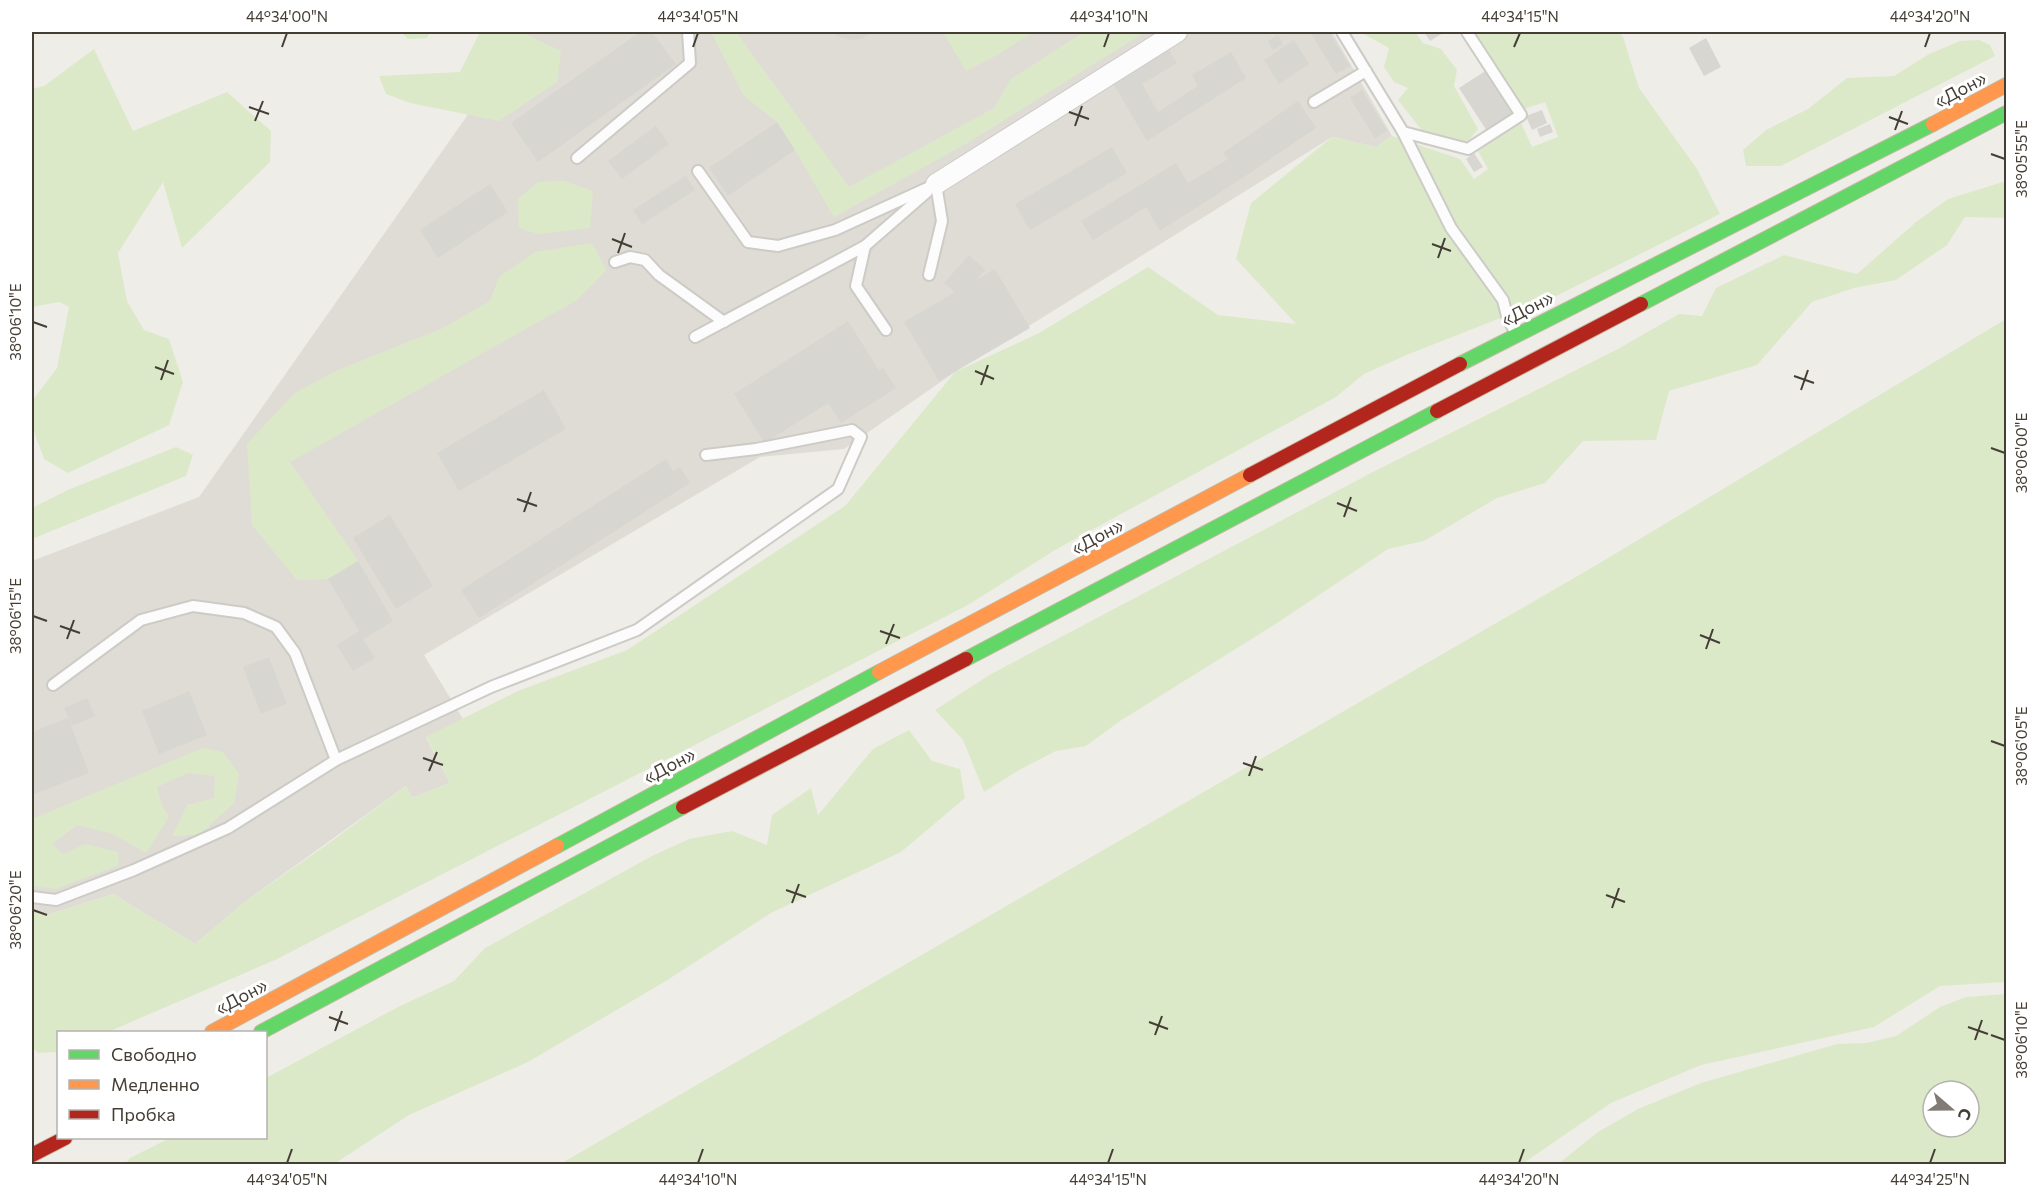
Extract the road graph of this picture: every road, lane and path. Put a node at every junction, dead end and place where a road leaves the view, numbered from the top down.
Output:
1 (688, 32) edge
2 (1177, 32) edge
3 (1342, 32) edge
4 (1467, 32) edge
5 (1366, 71) junction
6 (2007, 85) edge
7 (1314, 102) dead end
8 (2007, 113) edge
9 (1403, 132) junction
10 (578, 158) dead end
11 (698, 171) dead end
12 (936, 184) junction
13 (865, 246) junction
14 (615, 262) dead end
15 (929, 275) dead end
16 (724, 322) junction
17 (886, 330) dead end
18 (1516, 334) junction
19 (694, 337) dead end
20 (706, 455) dead end
21 (53, 685) dead end
22 (336, 760) junction
23 (32, 897) edge
24 (214, 1031) edge
25 (263, 1031) edge
26 (61, 1139) edge
27 (32, 1155) edge

1 - 10 lane
2 - 12 street
3 - 5 lane
4 - 9 lane
5 - 7 lane
5 - 9 lane
6 - 18 highway, «Дон»
8 - 25 highway
9 - 18 lane
11 - 12 lane
12 - 13 lane
12 - 15 lane
13 - 16 lane
13 - 17 lane
14 - 16 lane
16 - 19 lane
18 - 24 highway, «Дон»
20 - 22 lane
21 - 22 lane
22 - 23 lane
26 - 27 highway

